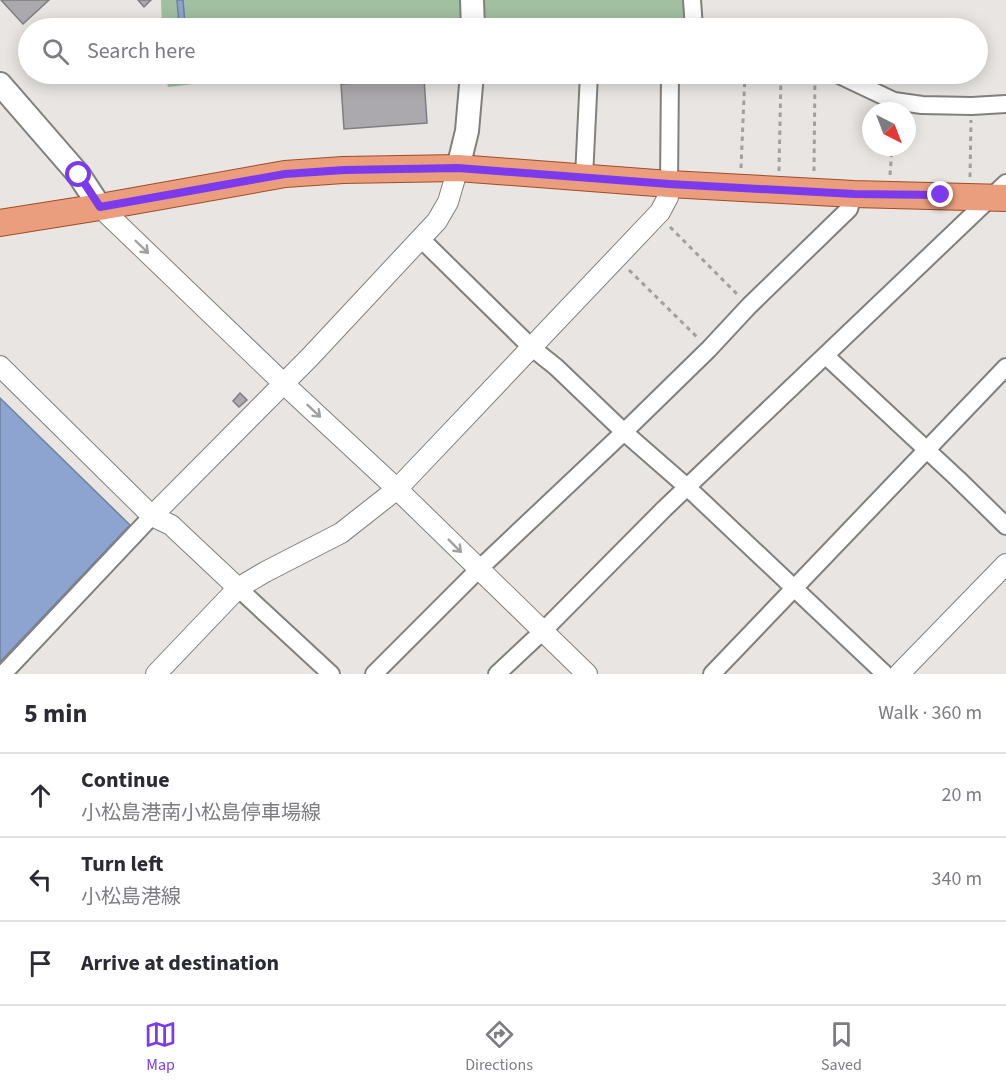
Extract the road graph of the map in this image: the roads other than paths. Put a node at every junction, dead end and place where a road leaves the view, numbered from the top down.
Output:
1 (472, 0) edge
2 (692, 0) edge
3 (473, 18) edge
4 (693, 18) edge
5 (0, 84) edge
6 (471, 84) edge
7 (589, 84) edge
8 (670, 84) edge
9 (858, 84) edge
10 (1006, 104) edge
11 (458, 168) junction
12 (584, 177) junction
13 (669, 184) junction
14 (854, 194) junction
15 (996, 197) edge
16 (100, 207) junction
17 (0, 223) edge
18 (421, 239) junction
19 (531, 347) junction
20 (826, 356) junction
21 (0, 366) edge
22 (1006, 367) edge
23 (284, 383) junction
24 (624, 432) junction
25 (927, 450) junction
26 (687, 487) junction
27 (397, 489) junction
28 (152, 516) junction
29 (1006, 526) edge
30 (1006, 564) edge
31 (479, 569) junction
32 (238, 588) junction
33 (794, 589) junction
34 (543, 631) junction
35 (3, 674) edge
36 (156, 674) edge
37 (331, 674) edge
38 (374, 674) edge
39 (497, 674) edge
40 (587, 674) edge
41 (712, 674) edge
42 (885, 674) edge
43 (899, 674) edge

1 - 3 main road
2 - 4 street
5 - 16 main road
6 - 11 main road
7 - 12 street
8 - 13 street
9 - 10 street
11 - 12 main road
11 - 16 main road
11 - 18 street
12 - 13 main road
13 - 14 main road
13 - 19 street
14 - 15 main road
14 - 24 street
15 - 20 street
16 - 17 main road
16 -> 23 street
18 - 19 street
18 - 23 street
19 - 24 street
19 - 27 street
20 - 25 street
20 - 26 street
21 - 28 street
22 - 25 street
23 -> 27 street
23 - 28 street
24 - 26 street
24 - 31 street
25 - 29 street
25 - 33 street
26 - 33 street
26 - 34 street
27 -> 31 street
27 - 32 street
28 - 32 street
28 - 35 street
30 - 43 street
31 - 34 street
31 - 38 street
32 - 36 street
32 - 37 street
33 - 41 street
33 - 42 street
34 - 39 street
34 - 40 street

